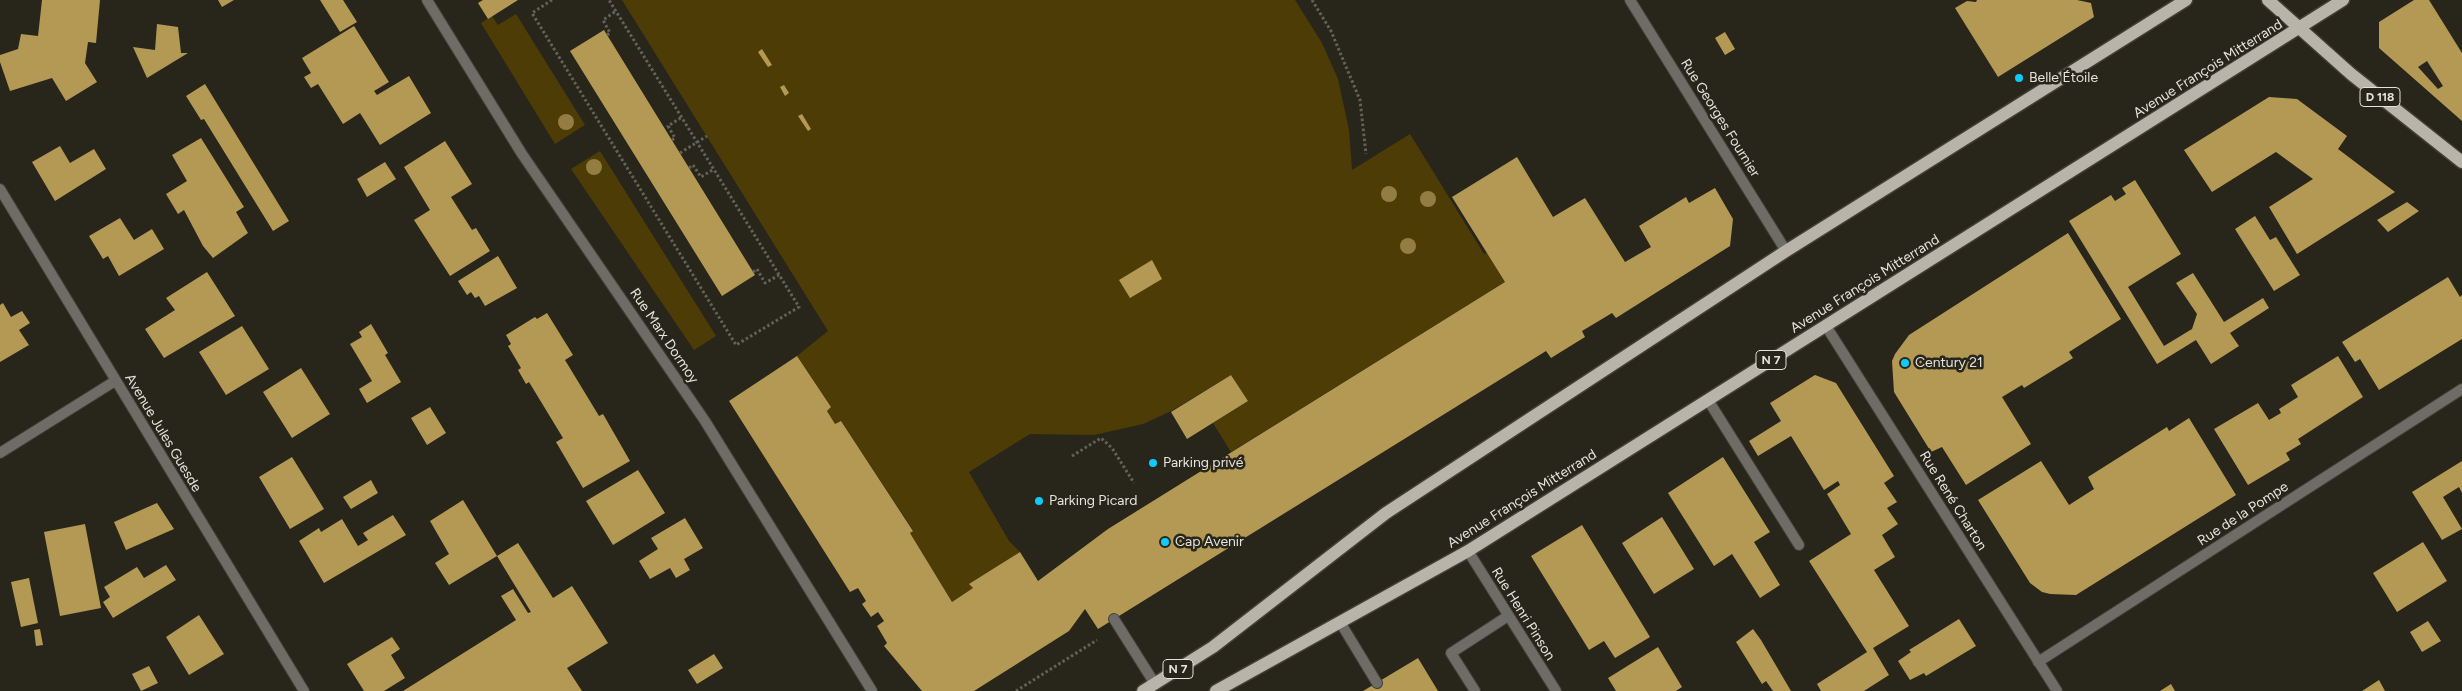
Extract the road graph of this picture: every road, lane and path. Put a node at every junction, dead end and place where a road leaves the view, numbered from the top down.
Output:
1 (427, 0) edge
2 (552, 0) edge
3 (609, 0) edge
4 (1312, 0) edge
5 (1630, 0) edge
6 (2186, 0) edge
7 (2268, 0) edge
8 (2343, 0) edge
9 (616, 12) junction
10 (2301, 27) junction
11 (607, 35) dead end
12 (682, 117) junction
13 (706, 136) dead end
14 (672, 140) dead end
15 (697, 142) junction
16 (680, 153) dead end
17 (1366, 154) dead end
18 (2462, 162) edge
19 (689, 168) dead end
20 (714, 169) junction
21 (0, 189) edge
22 (1786, 251) junction
23 (753, 272) dead end
24 (779, 275) junction
25 (1826, 326) junction
26 (115, 381) junction
27 (2462, 390) edge
28 (1708, 400) junction
29 (0, 453) edge
30 (1072, 456) dead end
31 (1134, 483) dead end
32 (1799, 545) dead end
33 (1468, 551) junction
34 (1508, 616) junction
35 (1114, 619) dead end
36 (1340, 622) junction
37 (1072, 656) dead end
38 (2038, 662) junction
39 (1377, 683) dead end
40 (1154, 684) junction
41 (304, 691) edge
42 (872, 691) edge
43 (1016, 691) edge
44 (1143, 691) edge
45 (1216, 691) edge
46 (1475, 691) edge
47 (1556, 691) edge
48 (2056, 691) edge

1 - 42 street, Rue Marx Dormoy
2 - 24 path
3 - 9 path
4 - 17 path
5 - 22 street, Rue Georges Fournier
6 - 22 main road, N 7
7 - 10 main road, D 118
8 - 10 main road, Avenue François Mitterrand / N 7
9 - 11 path
9 - 12 path
10 - 18 main road, D 118
10 - 25 main road, Avenue François Mitterrand / N 7
12 - 14 path
12 - 15 path
13 - 15 path
15 - 16 path
15 - 20 path
19 - 20 path
20 - 24 path
21 - 26 street, Avenue Jules Guesde
22 - 40 main road, N 7
23 - 24 path
25 - 28 main road, Avenue François Mitterrand / N 7
25 - 38 street, Rue René Charton
26 - 29 street
26 - 41 street, Avenue Jules Guesde
27 - 38 street, Rue de la Pompe
28 - 32 street
28 - 33 main road, Avenue François Mitterrand / N 7
30 - 31 path
33 - 34 street, Rue Henri Pinson
33 - 36 main road, Avenue François Mitterrand / N 7
34 - 46 street
34 - 47 street, Rue Henri Pinson
35 - 40 street
36 - 39 street
36 - 45 main road, Avenue François Mitterrand / N 7
37 - 43 path
38 - 48 street, Rue René Charton
40 - 44 main road, N 7

